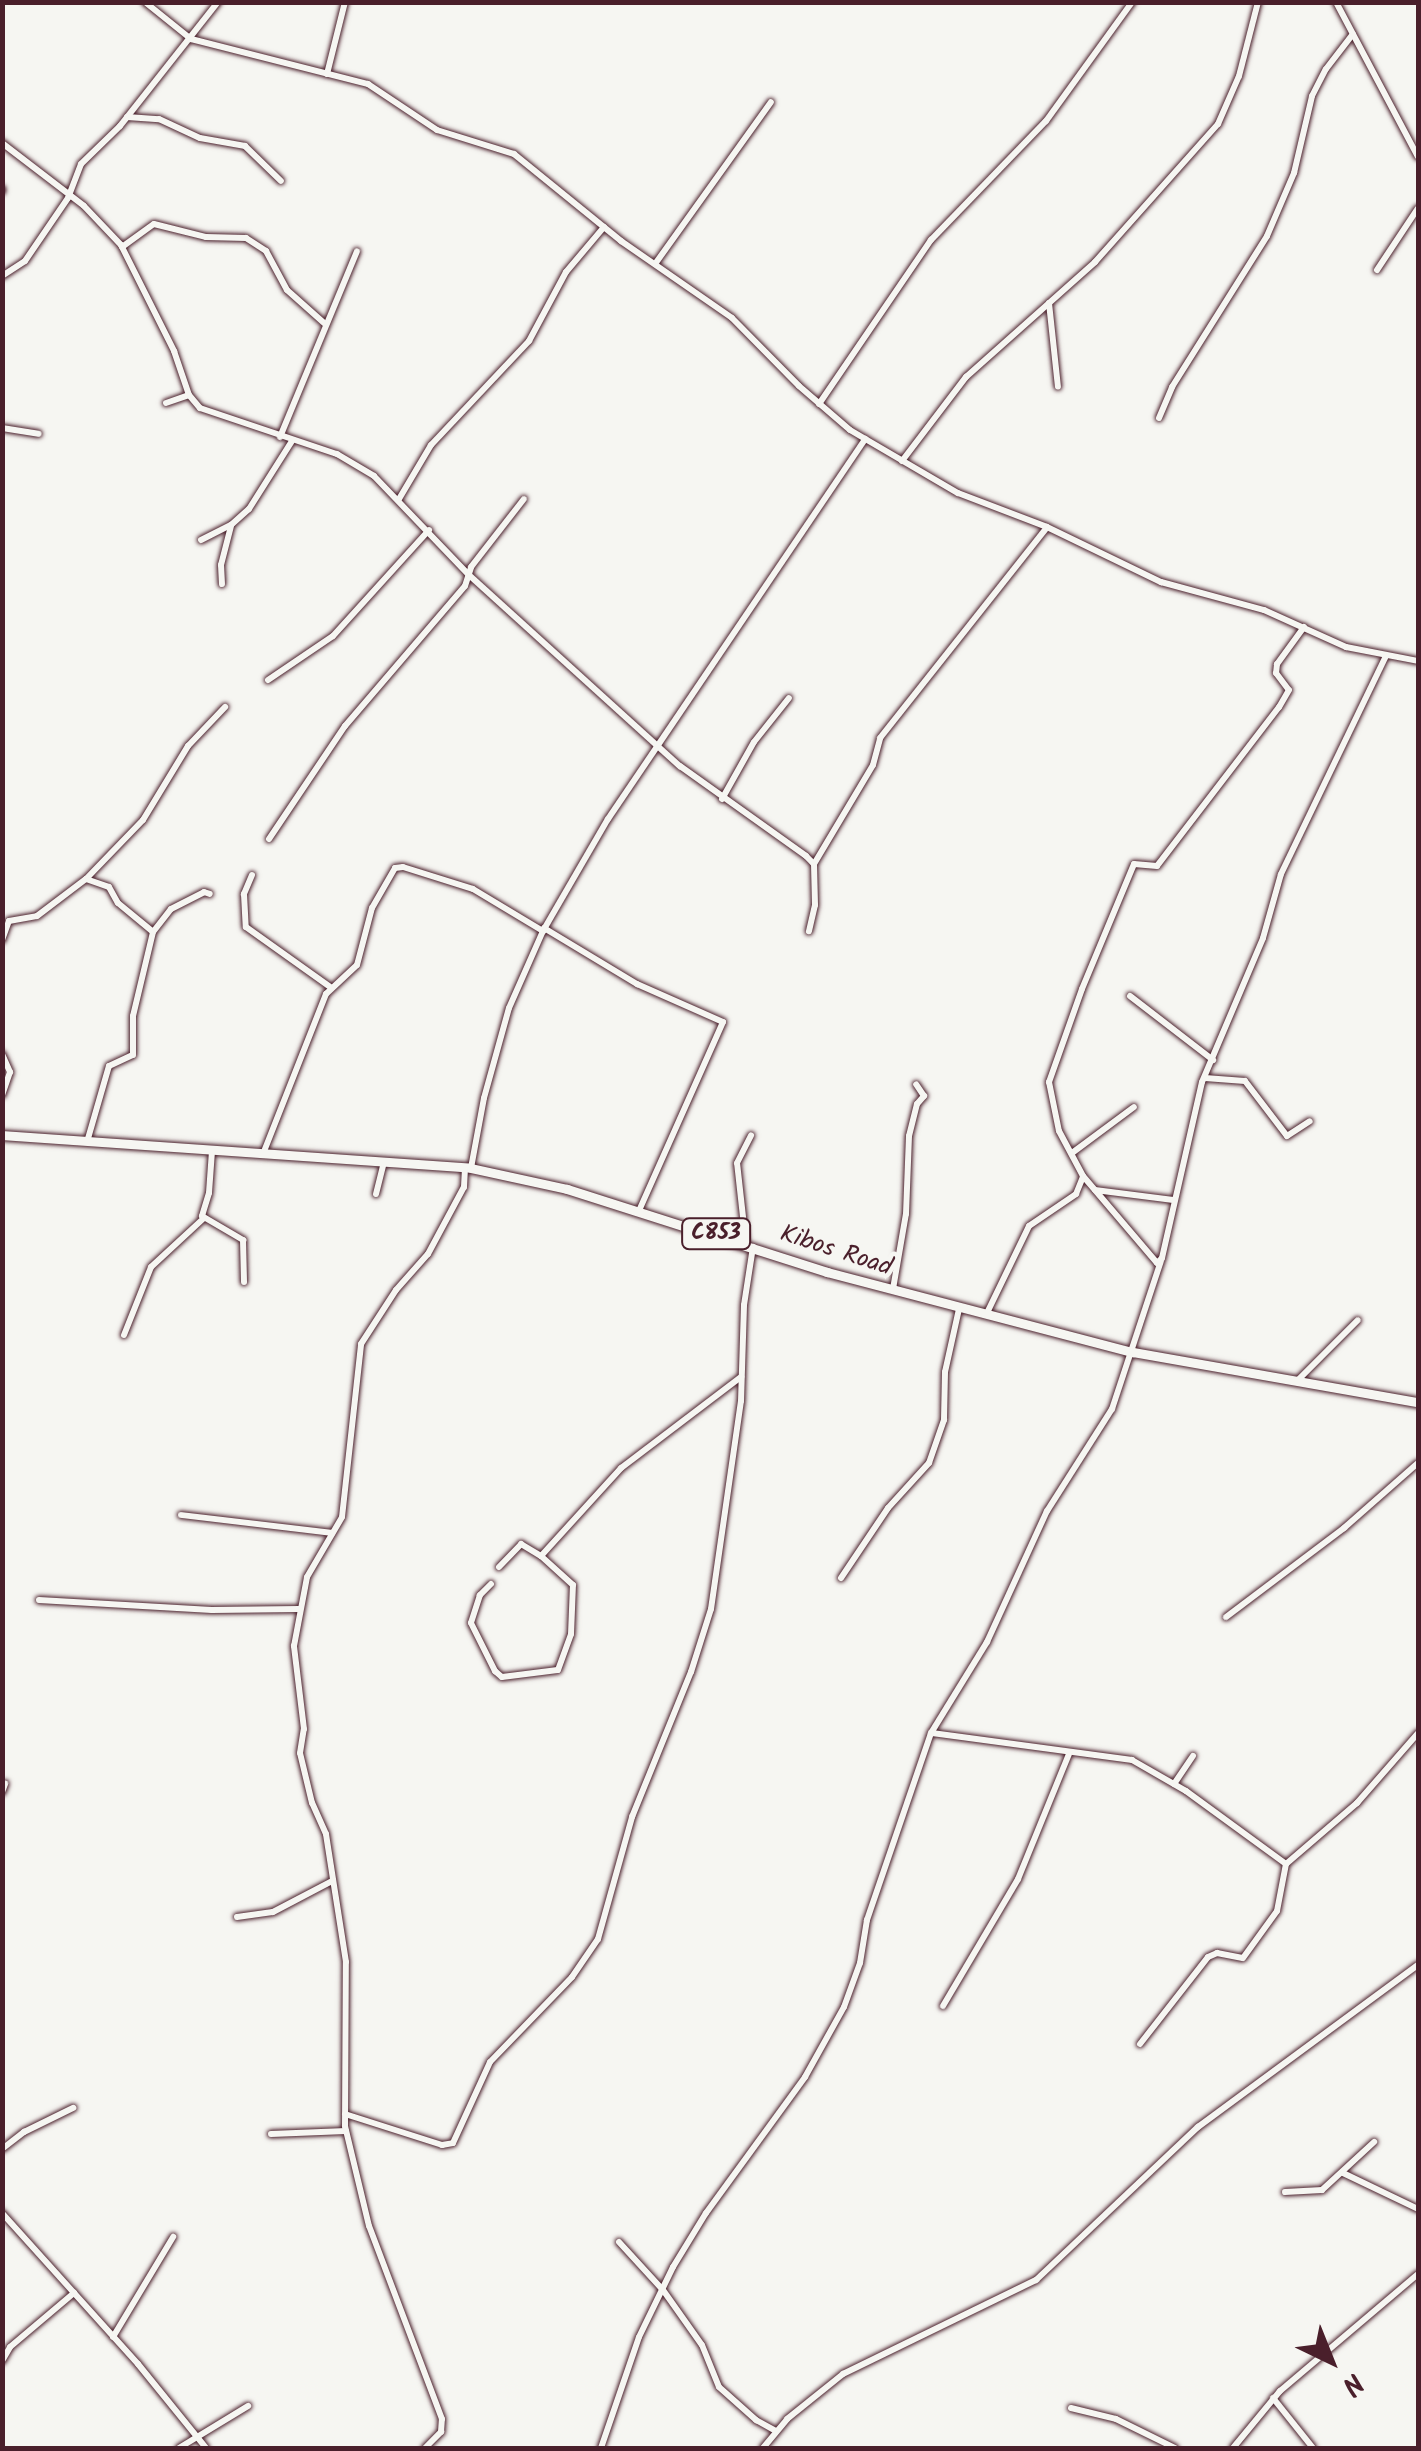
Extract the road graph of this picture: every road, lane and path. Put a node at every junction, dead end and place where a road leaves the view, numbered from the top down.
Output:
1 (145, 2) edge
2 (218, 2) edge
3 (345, 2) edge
4 (1132, 2) edge
5 (1258, 2) edge
6 (1336, 2) edge
7 (1353, 34) junction
8 (191, 39) junction
9 (326, 74) junction
10 (771, 102) dead end
11 (126, 116) junction
12 (4, 148) edge
13 (1418, 157) edge
14 (281, 181) dead end
15 (68, 198) junction
16 (1418, 208) edge
17 (604, 227) junction
18 (122, 246) junction
19 (356, 251) dead end
20 (655, 264) junction
21 (1377, 270) dead end
22 (2, 276) edge
23 (1049, 302) junction
24 (324, 324) junction
25 (1058, 387) dead end
26 (189, 395) junction
27 (166, 403) dead end
28 (819, 404) junction
29 (1159, 418) dead end
30 (2, 428) edge
31 (39, 434) dead end
32 (280, 437) junction
33 (866, 439) junction
34 (292, 441) junction
35 (902, 460) junction
36 (400, 498) junction
37 (524, 499) dead end
38 (231, 526) junction
39 (1047, 528) junction
40 (429, 530) junction
41 (200, 540) dead end
42 (469, 575) junction
43 (222, 584) dead end
44 (1304, 627) junction
45 (1386, 656) junction
46 (1418, 662) edge
47 (268, 680) dead end
48 (789, 698) dead end
49 (225, 707) dead end
50 (658, 743) junction
51 (722, 798) junction
52 (268, 839) dead end
53 (814, 864) junction
54 (252, 875) dead end
55 (86, 879) junction
56 (210, 894) dead end
57 (543, 930) junction
58 (809, 931) dead end
59 (153, 932) junction
60 (2, 940) edge
61 (330, 987) junction
62 (1130, 996) dead end
63 (2, 1054) edge
64 (1212, 1060) junction
65 (1205, 1078) junction
66 (916, 1084) dead end
67 (2, 1096) edge
68 (1134, 1106) dead end
69 (1310, 1121) dead end
70 (750, 1134) dead end
71 (2, 1135) edge
72 (87, 1142) junction
73 (212, 1151) junction
74 (1072, 1153) junction
75 (264, 1154) junction
76 (384, 1162) junction
77 (468, 1168) junction
78 (1083, 1176) junction
79 (1094, 1190) junction
80 (376, 1194) dead end
81 (1173, 1200) junction
82 (639, 1211) junction
83 (204, 1218) junction
84 (750, 1244) junction
85 (1161, 1261) junction
86 (244, 1282) dead end
87 (892, 1290) junction
88 (959, 1308) junction
89 (986, 1315) junction
90 (1358, 1320) dead end
91 (124, 1336) dead end
92 (1132, 1352) junction
93 (742, 1377) junction
94 (1299, 1380) junction
95 (1418, 1402) edge
96 (1418, 1464) edge
97 (181, 1515) dead end
98 (332, 1533) junction
99 (542, 1556) junction
100 (499, 1566) dead end
101 (842, 1578) dead end
102 (491, 1584) dead end
103 (39, 1600) dead end
104 (299, 1609) junction
105 (1226, 1617) dead end
106 (931, 1733) junction
107 (1418, 1733) edge
108 (1069, 1754) junction
109 (1193, 1756) dead end
110 (1174, 1784) junction
111 (1286, 1864) junction
112 (332, 1881) junction
113 (237, 1917) dead end
114 (1418, 1966) edge
115 (943, 2006) dead end
116 (1140, 2044) dead end
117 (74, 2108) dead end
118 (344, 2114) junction
119 (346, 2131) junction
120 (271, 2134) dead end
121 (1374, 2142) dead end
122 (2, 2149) edge
123 (1343, 2172) junction
124 (1285, 2192) dead end
125 (1418, 2208) edge
126 (2, 2213) edge
127 (172, 2237) dead end
128 (619, 2242) dead end
129 (1418, 2274) edge
130 (664, 2290) junction
131 (74, 2293) junction
132 (113, 2337) junction
133 (2, 2341) edge
134 (10, 2347) junction
135 (2, 2361) edge
136 (1272, 2398) junction
137 (248, 2406) dead end
138 (1070, 2408) dead end
139 (776, 2431) junction
140 (198, 2439) junction
141 (179, 2448) edge
142 (206, 2448) edge
143 (426, 2448) edge
144 (601, 2448) edge
145 (763, 2448) edge
146 (1175, 2448) edge
147 (1233, 2448) edge
148 (1313, 2448) edge

1 - 8 street
2 - 8 street
3 - 9 street
4 - 28 street
5 - 23 street
6 - 7 street
7 - 13 street
7 - 29 street
8 - 9 street
8 - 11 street
9 - 17 street
10 - 20 street
11 - 14 street
11 - 15 street
12 - 15 street
15 - 18 street
15 - 22 street
16 - 21 street
17 - 20 street
17 - 36 street
18 - 24 street
18 - 26 street
19 - 24 street
20 - 28 street
23 - 25 street
23 - 35 street
24 - 32 street
26 - 27 street
26 - 32 street
28 - 33 street
30 - 31 street
32 - 34 street
33 - 35 street
33 - 50 street
34 - 36 street
34 - 38 street
35 - 39 street
36 - 40 street
37 - 42 street
38 - 41 street
38 - 43 street
39 - 44 street
39 - 53 street
40 - 42 street
40 - 47 street
42 - 50 street
42 - 52 street
44 - 45 street
44 - 74 street
45 - 46 street
45 - 64 street
48 - 51 street
49 - 55 street
50 - 51 street
50 - 57 street
51 - 53 street
53 - 58 street
54 - 61 street
55 - 59 street
55 - 60 street
56 - 59 street
57 - 61 street
57 - 77 street
57 - 82 street
59 - 72 street
61 - 75 street
62 - 64 street
63 - 67 street
64 - 65 street
65 - 69 street
65 - 81 street
66 - 87 street
68 - 74 street
70 - 84 street
71 - 72 main road, Kibos Road / C853
72 - 73 main road, Kibos Road / C853
73 - 75 main road, Kibos Road / C853
73 - 83 street
74 - 78 street
75 - 76 main road, Kibos Road / C853
76 - 77 main road, Kibos Road / C853
76 - 80 street
77 - 82 main road, Kibos Road / C853
77 - 98 street
78 - 79 street
78 - 89 street
79 - 81 street
79 - 85 street
81 - 85 street
82 - 84 main road, Kibos Road / C853
83 - 86 street
83 - 91 street
84 - 87 main road, Kibos Road / C853
84 - 93 street
85 - 92 street
87 - 88 main road, Kibos Road / C853
88 - 89 main road, Kibos Road / C853
88 - 101 street
89 - 92 main road, Kibos Road / C853
90 - 94 street
92 - 94 main road, Kibos Road / C853
92 - 106 street
93 - 99 street
93 - 118 street
94 - 95 main road, Kibos Road / C853
96 - 105 street
97 - 98 street
98 - 104 street
99 - 100 street
99 - 102 street
103 - 104 street
104 - 112 street
106 - 108 street
106 - 130 street
107 - 111 street
108 - 110 street
108 - 115 street
109 - 110 street
110 - 111 street
111 - 116 street
112 - 113 street
112 - 118 street
114 - 139 street
117 - 122 street
118 - 119 street
119 - 120 street
119 - 143 street
121 - 123 street
123 - 124 street
123 - 125 street
126 - 131 street
127 - 132 street
128 - 130 street
129 - 136 street
130 - 139 street
130 - 144 street
131 - 132 street
131 - 134 street
132 - 140 street
133 - 134 street
134 - 135 street
136 - 147 street
136 - 148 street
137 - 140 street
138 - 146 street
139 - 145 street
140 - 141 street
140 - 142 street

